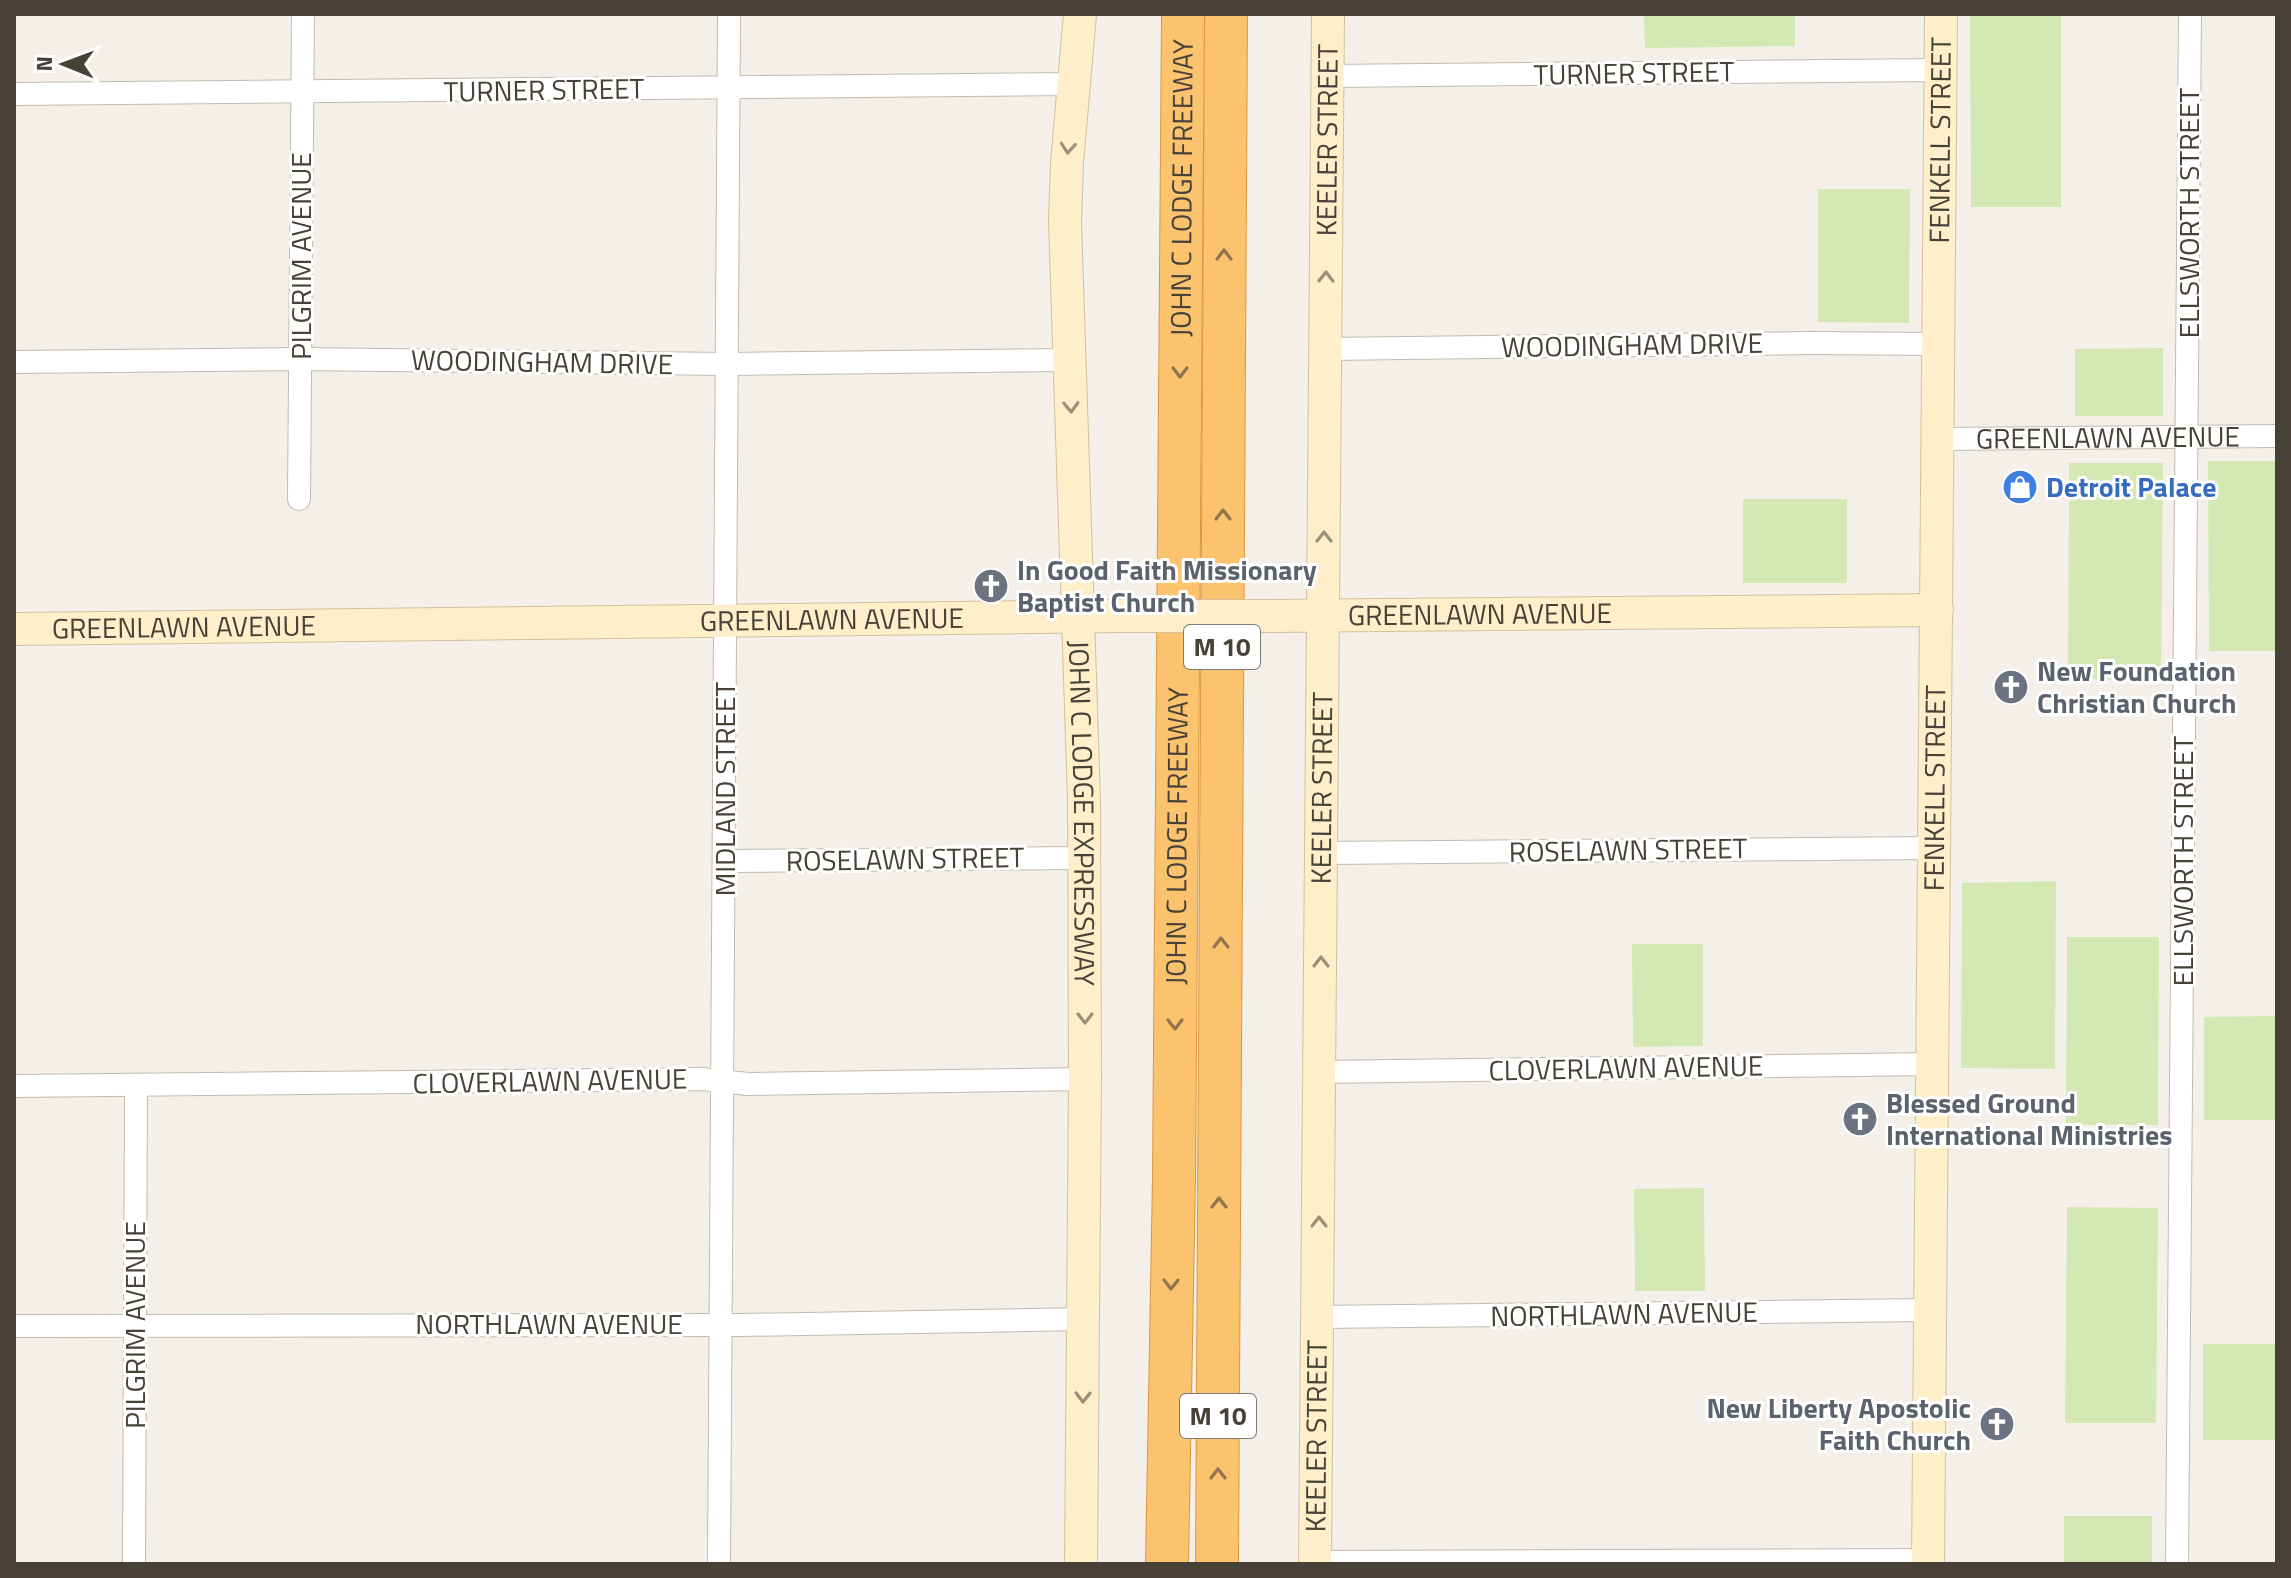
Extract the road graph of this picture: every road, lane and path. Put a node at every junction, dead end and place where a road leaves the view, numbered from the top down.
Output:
1 (303, 14) edge
2 (729, 14) edge
3 (1080, 14) edge
4 (1183, 14) edge
5 (1226, 14) edge
6 (1328, 14) edge
7 (1941, 14) edge
8 (2190, 14) edge
9 (1940, 70) junction
10 (1328, 76) junction
11 (1074, 84) junction
12 (729, 88) junction
13 (302, 92) junction
14 (14, 94) edge
15 (1938, 344) junction
16 (1325, 349) junction
17 (301, 359) junction
18 (1069, 360) junction
19 (14, 362) edge
20 (728, 364) junction
21 (2277, 436) edge
22 (2187, 437) junction
23 (1938, 439) junction
24 (299, 499) dead end
25 (1937, 610) junction
26 (1324, 615) junction
27 (1078, 617) junction
28 (727, 621) junction
29 (14, 629) edge
30 (1935, 848) junction
31 (1322, 853) junction
32 (1084, 858) junction
33 (725, 861) junction
34 (1933, 1064) junction
35 (1320, 1072) junction
36 (1085, 1079) junction
37 (723, 1081) junction
38 (136, 1085) junction
39 (14, 1086) edge
40 (1931, 1310) junction
41 (1318, 1317) junction
42 (1084, 1319) junction
43 (134, 1325) junction
44 (721, 1325) junction
45 (14, 1326) edge
46 (1217, 1560) edge
47 (1928, 1562) edge
48 (1315, 1563) edge
49 (134, 1564) edge
50 (719, 1564) edge
51 (1081, 1564) edge
52 (1167, 1564) edge
53 (2177, 1564) edge

1 - 13 street, PILGRIM AVENUE
2 - 12 street, MIDLAND STREET
3 - 11 street, JOHN C LODGE EXPRESSWAY
4 -> 52 highway, JOHN C LODGE FREEWAY / M 10
46 -> 5 highway, JOHN C LODGE FREEWAY / M 10
6 - 10 street, KEELER STREET
7 - 9 street, FENKELL STREET
8 - 22 street, ELLSWORTH STREET
9 - 10 street, TURNER STREET
9 - 15 street, FENKELL STREET
16 -> 10 street, KEELER STREET
11 - 12 street, TURNER STREET
11 -> 18 street, JOHN C LODGE EXPRESSWAY
12 - 13 street, TURNER STREET
12 - 20 street, MIDLAND STREET
13 - 14 street, TURNER STREET
13 - 17 street, PILGRIM AVENUE
15 - 16 street, WOODINGHAM DRIVE
15 - 23 street, FENKELL STREET
26 -> 16 street, KEELER STREET
17 - 19 street, WOODINGHAM DRIVE
17 - 20 street, WOODINGHAM DRIVE
17 - 24 street, PILGRIM AVENUE
18 - 20 street, WOODINGHAM DRIVE
18 -> 27 street, JOHN C LODGE EXPRESSWAY
20 - 28 street, MIDLAND STREET
21 - 22 street, GREENLAWN AVENUE
22 - 23 street, GREENLAWN AVENUE
22 - 53 street, ELLSWORTH STREET
23 - 25 street, FENKELL STREET
25 - 26 street, GREENLAWN AVENUE
25 - 30 street, FENKELL STREET
26 - 27 street, GREENLAWN AVENUE, bridge
26 - 31 street, KEELER STREET
27 - 28 street, GREENLAWN AVENUE
27 - 32 street, JOHN C LODGE EXPRESSWAY
28 - 29 street, GREENLAWN AVENUE
28 - 33 street, MIDLAND STREET
30 - 31 street, ROSELAWN STREET
30 - 34 street, FENKELL STREET
35 -> 31 street, KEELER STREET
32 - 33 street, ROSELAWN STREET
32 -> 36 street, JOHN C LODGE EXPRESSWAY
33 - 37 street, MIDLAND STREET
34 - 35 street, CLOVERLAWN AVENUE
34 - 40 street, FENKELL STREET
41 -> 35 street, KEELER STREET
36 - 37 street, CLOVERLAWN AVENUE
36 - 42 street, JOHN C LODGE EXPRESSWAY
37 - 38 street, CLOVERLAWN AVENUE
37 - 44 street, MIDLAND STREET
38 - 39 street, CLOVERLAWN AVENUE
38 - 43 street, PILGRIM AVENUE
40 - 41 street, NORTHLAWN AVENUE
40 - 47 street, FENKELL STREET
41 - 48 street, KEELER STREET
42 - 44 street, NORTHLAWN AVENUE
42 -> 51 street, JOHN C LODGE EXPRESSWAY
43 - 44 street, NORTHLAWN AVENUE
43 - 45 street, NORTHLAWN AVENUE
43 - 49 street, PILGRIM AVENUE
44 - 50 street, MIDLAND STREET
47 - 48 street

